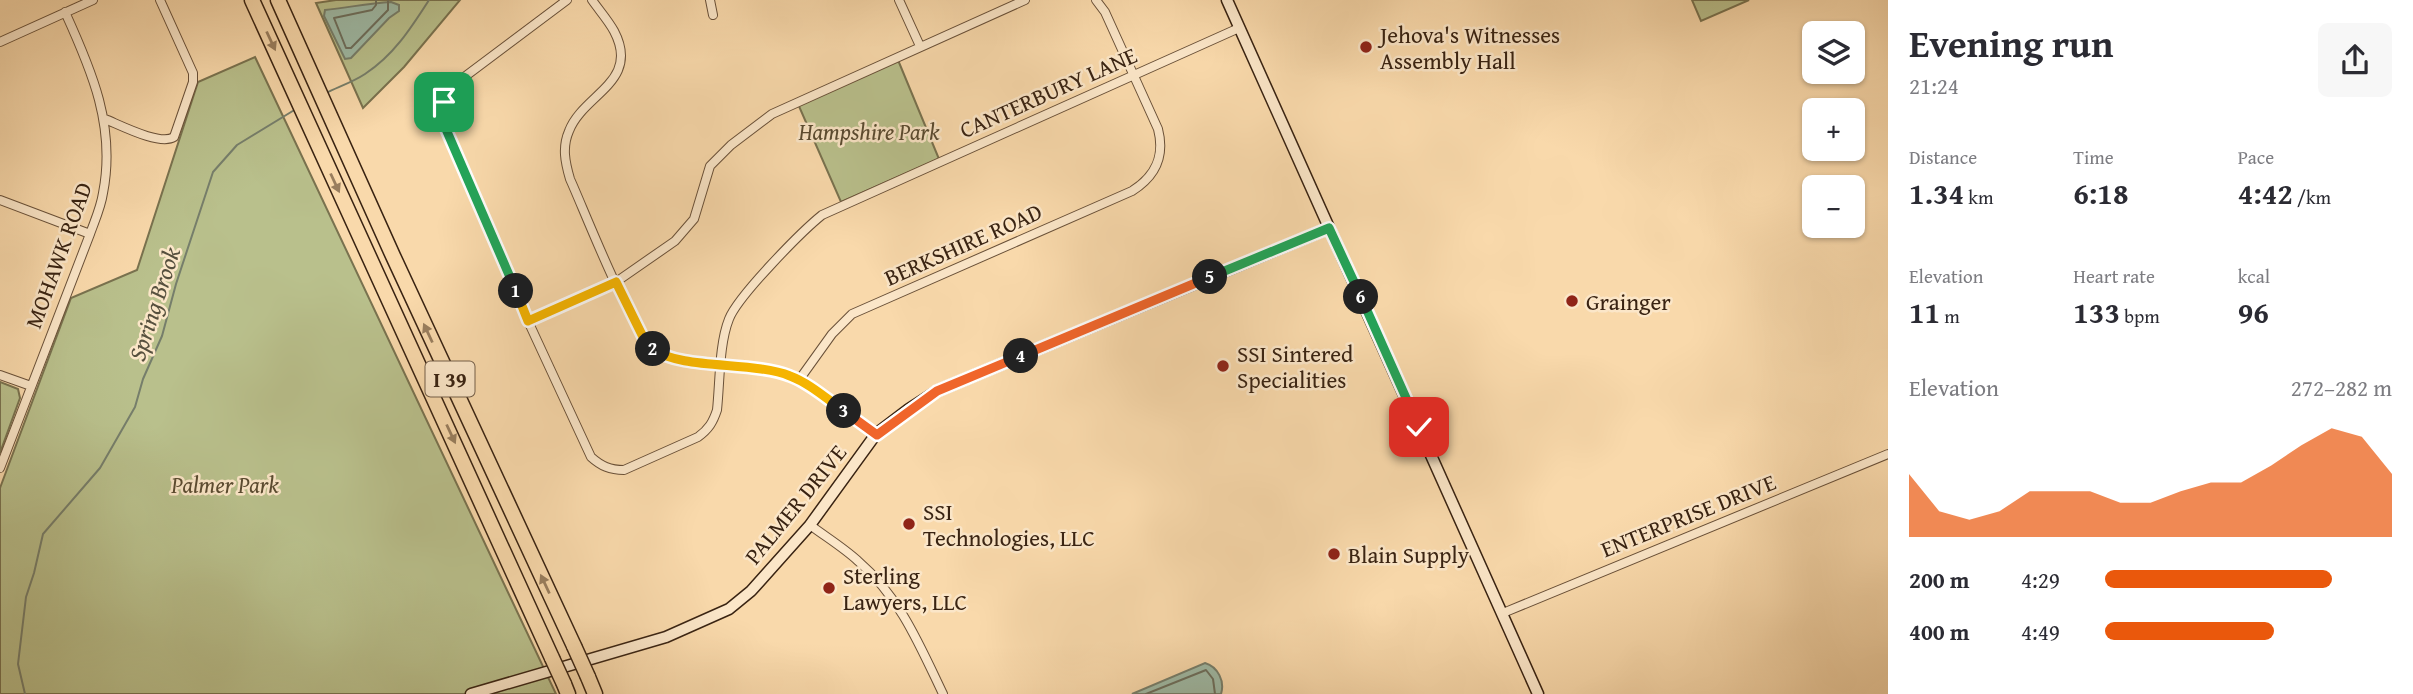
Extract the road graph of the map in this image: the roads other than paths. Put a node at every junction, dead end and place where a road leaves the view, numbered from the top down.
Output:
1 (93, 0) edge
2 (160, 0) edge
3 (252, 0) edge
4 (278, 0) edge
5 (567, 0) edge
6 (592, 0) edge
7 (710, 0) edge
8 (899, 0) edge
9 (1025, 0) edge
10 (1096, 0) edge
11 (1227, 0) edge
12 (65, 12) junction
13 (713, 15) dead end
14 (1239, 28) junction
15 (0, 42) edge
16 (920, 46) junction
17 (1133, 75) junction
18 (105, 119) junction
19 (0, 200) edge
20 (1329, 228) junction
21 (90, 234) junction
22 (616, 282) junction
23 (528, 321) junction
24 (721, 364) junction
25 (0, 375) edge
26 (799, 380) junction
27 (31, 386) junction
28 (877, 435) junction
29 (1888, 454) edge
30 (0, 468) edge
31 (810, 525) junction
32 (1503, 613) junction
33 (566, 689) edge
34 (471, 694) edge
35 (595, 694) edge
36 (943, 694) edge
37 (1538, 694) edge

1 - 12 street
2 - 18 street
3 -> 33 highway, I 39, bridge
35 -> 4 highway, I 39, bridge
5 - 23 street
6 - 22 street
7 - 13 street
8 - 16 street
9 - 16 street
10 - 17 street
11 - 14 street
12 - 15 street
12 - 18 street, MOHAWK ROAD
14 - 17 street, CANTERBURY LANE
14 - 20 street
16 - 22 street
17 - 24 street, CANTERBURY LANE
17 - 26 street, BERKSHIRE ROAD
18 - 21 street, MOHAWK ROAD
19 - 21 street
20 - 28 street, PALMER DRIVE
20 - 32 street
21 - 27 street, MOHAWK ROAD
22 - 23 street
22 - 24 street
23 - 24 street, CANTERBURY LANE
24 - 26 street
25 - 27 street
26 - 28 street
27 - 30 street, MOHAWK ROAD
28 - 31 street, PALMER DRIVE
29 - 32 street, ENTERPRISE DRIVE
31 - 34 street, PALMER DRIVE
31 - 36 street
32 - 37 street

